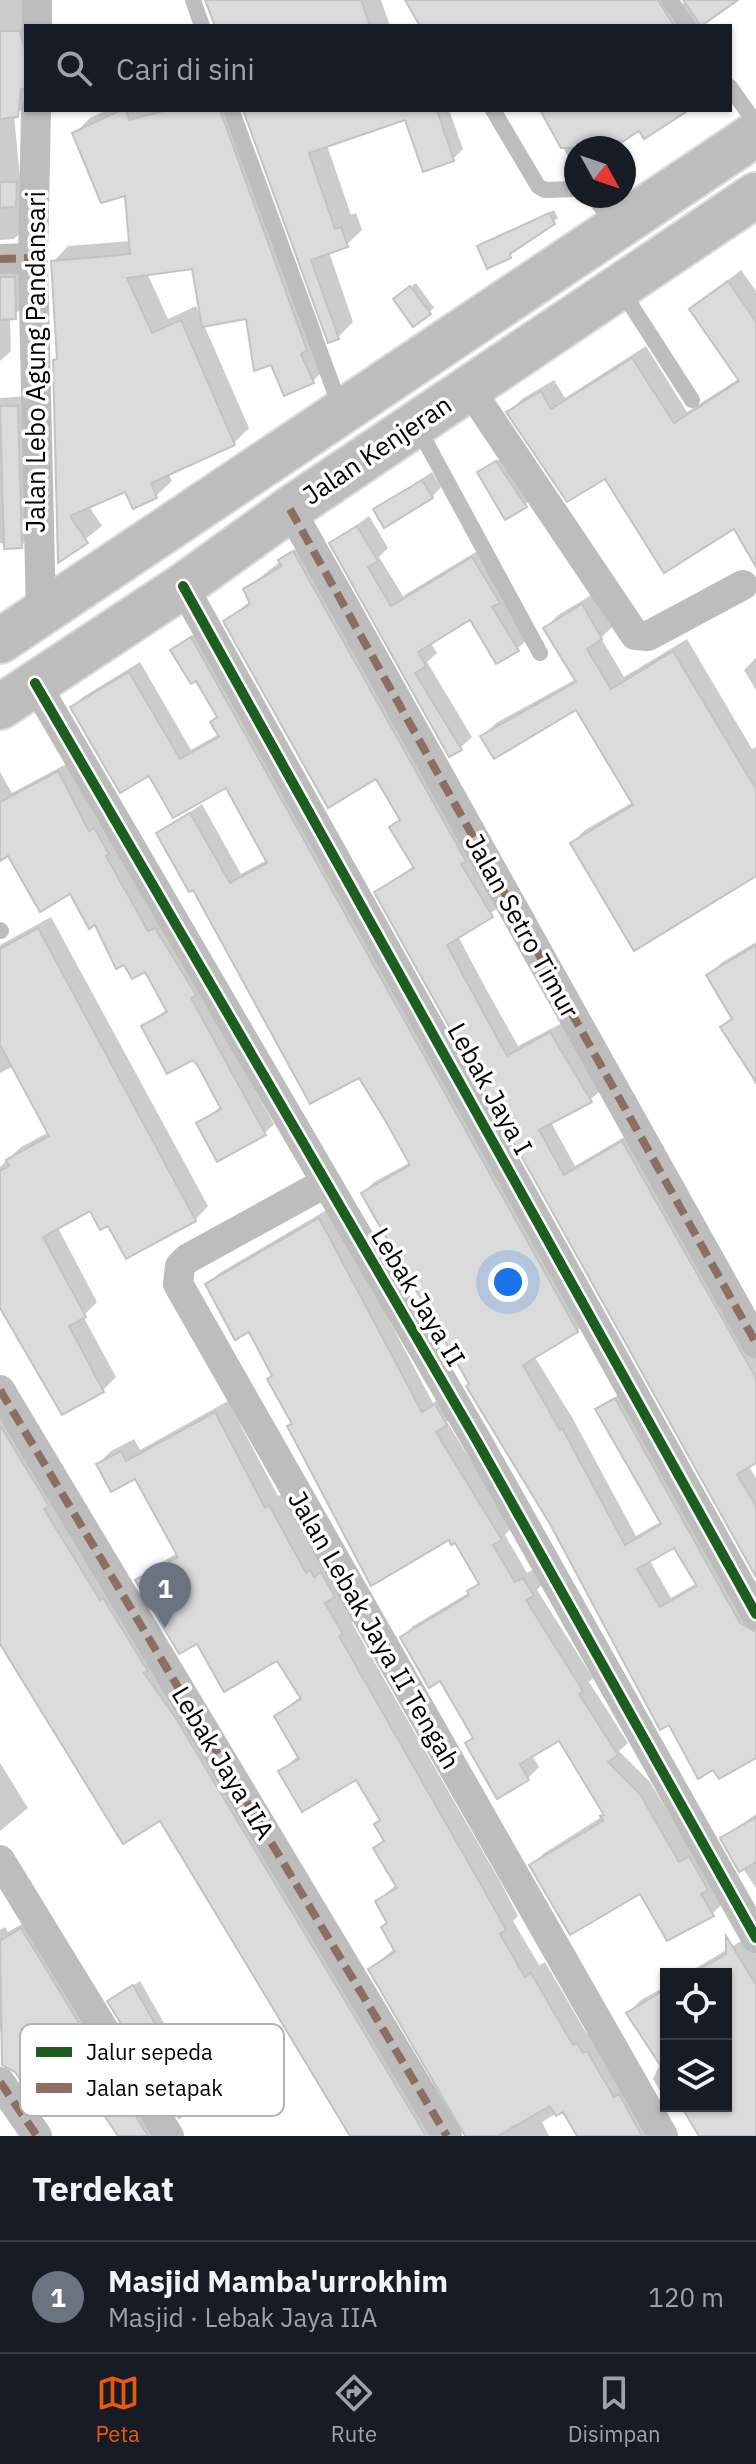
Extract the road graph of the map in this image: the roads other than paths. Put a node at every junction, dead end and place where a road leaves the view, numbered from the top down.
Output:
1 (37, 0) edge
2 (193, 0) edge
3 (669, 0) edge
4 (37, 24) edge
5 (201, 24) edge
6 (687, 24) edge
7 (732, 90) edge
8 (36, 112) edge
9 (232, 112) edge
10 (494, 112) edge
11 (756, 124) edge
12 (756, 134) edge
13 (564, 189) edge
14 (756, 195) edge
15 (605, 212) edge
16 (33, 258) junction
17 (0, 259) edge
18 (619, 287) junction
19 (469, 388) junction
20 (692, 400) dead end
21 (342, 412) junction
22 (415, 424) junction
23 (290, 509) junction
24 (743, 585) dead end
25 (183, 586) junction
26 (41, 614) junction
27 (0, 641) edge
28 (540, 653) dead end
29 (17, 695) edge
30 (325, 1183) junction
31 (756, 1343) edge
32 (0, 1390) edge
33 (756, 1614) edge
34 (0, 1860) edge
35 (756, 1938) edge
36 (100, 2024) edge
37 (0, 2082) edge
38 (20, 2111) edge
39 (23, 2116) edge
40 (157, 2116) edge
41 (37, 2136) edge
42 (169, 2136) edge
43 (447, 2136) edge
44 (663, 2136) edge

1 - 4 street
2 - 5 lane
3 - 6 lane
7 - 11 lane
8 - 16 street, Jalan Lebo Agung Pandansari
9 - 21 lane
10 - 13 lane
12 - 15 main road, Jalan Kenjeran
14 - 18 main road, Jalan Kenjeran
15 - 21 main road, Jalan Kenjeran
16 - 17 street
16 - 26 street, Jalan Lebo Agung Pandansari
18 - 19 main road, Jalan Kenjeran
18 - 20 lane
19 - 22 main road, Jalan Kenjeran
19 - 24 street
21 - 26 main road, Jalan Kenjeran
22 - 23 main road, Jalan Kenjeran
22 - 28 lane
23 - 25 main road, Jalan Kenjeran
23 - 31 street, Jalan Setro Timur
25 - 29 main road, Jalan Kenjeran
25 - 33 street, Lebak Jaya I
26 - 27 main road, Jalan Kenjeran
29 - 30 street, Lebak Jaya II
30 - 35 street, Lebak Jaya II
30 - 44 street, Jalan Lebak Jaya II Tengah
32 - 43 street, Lebak Jaya IIA
34 - 36 street
37 - 38 street
39 - 41 street
40 - 42 street

